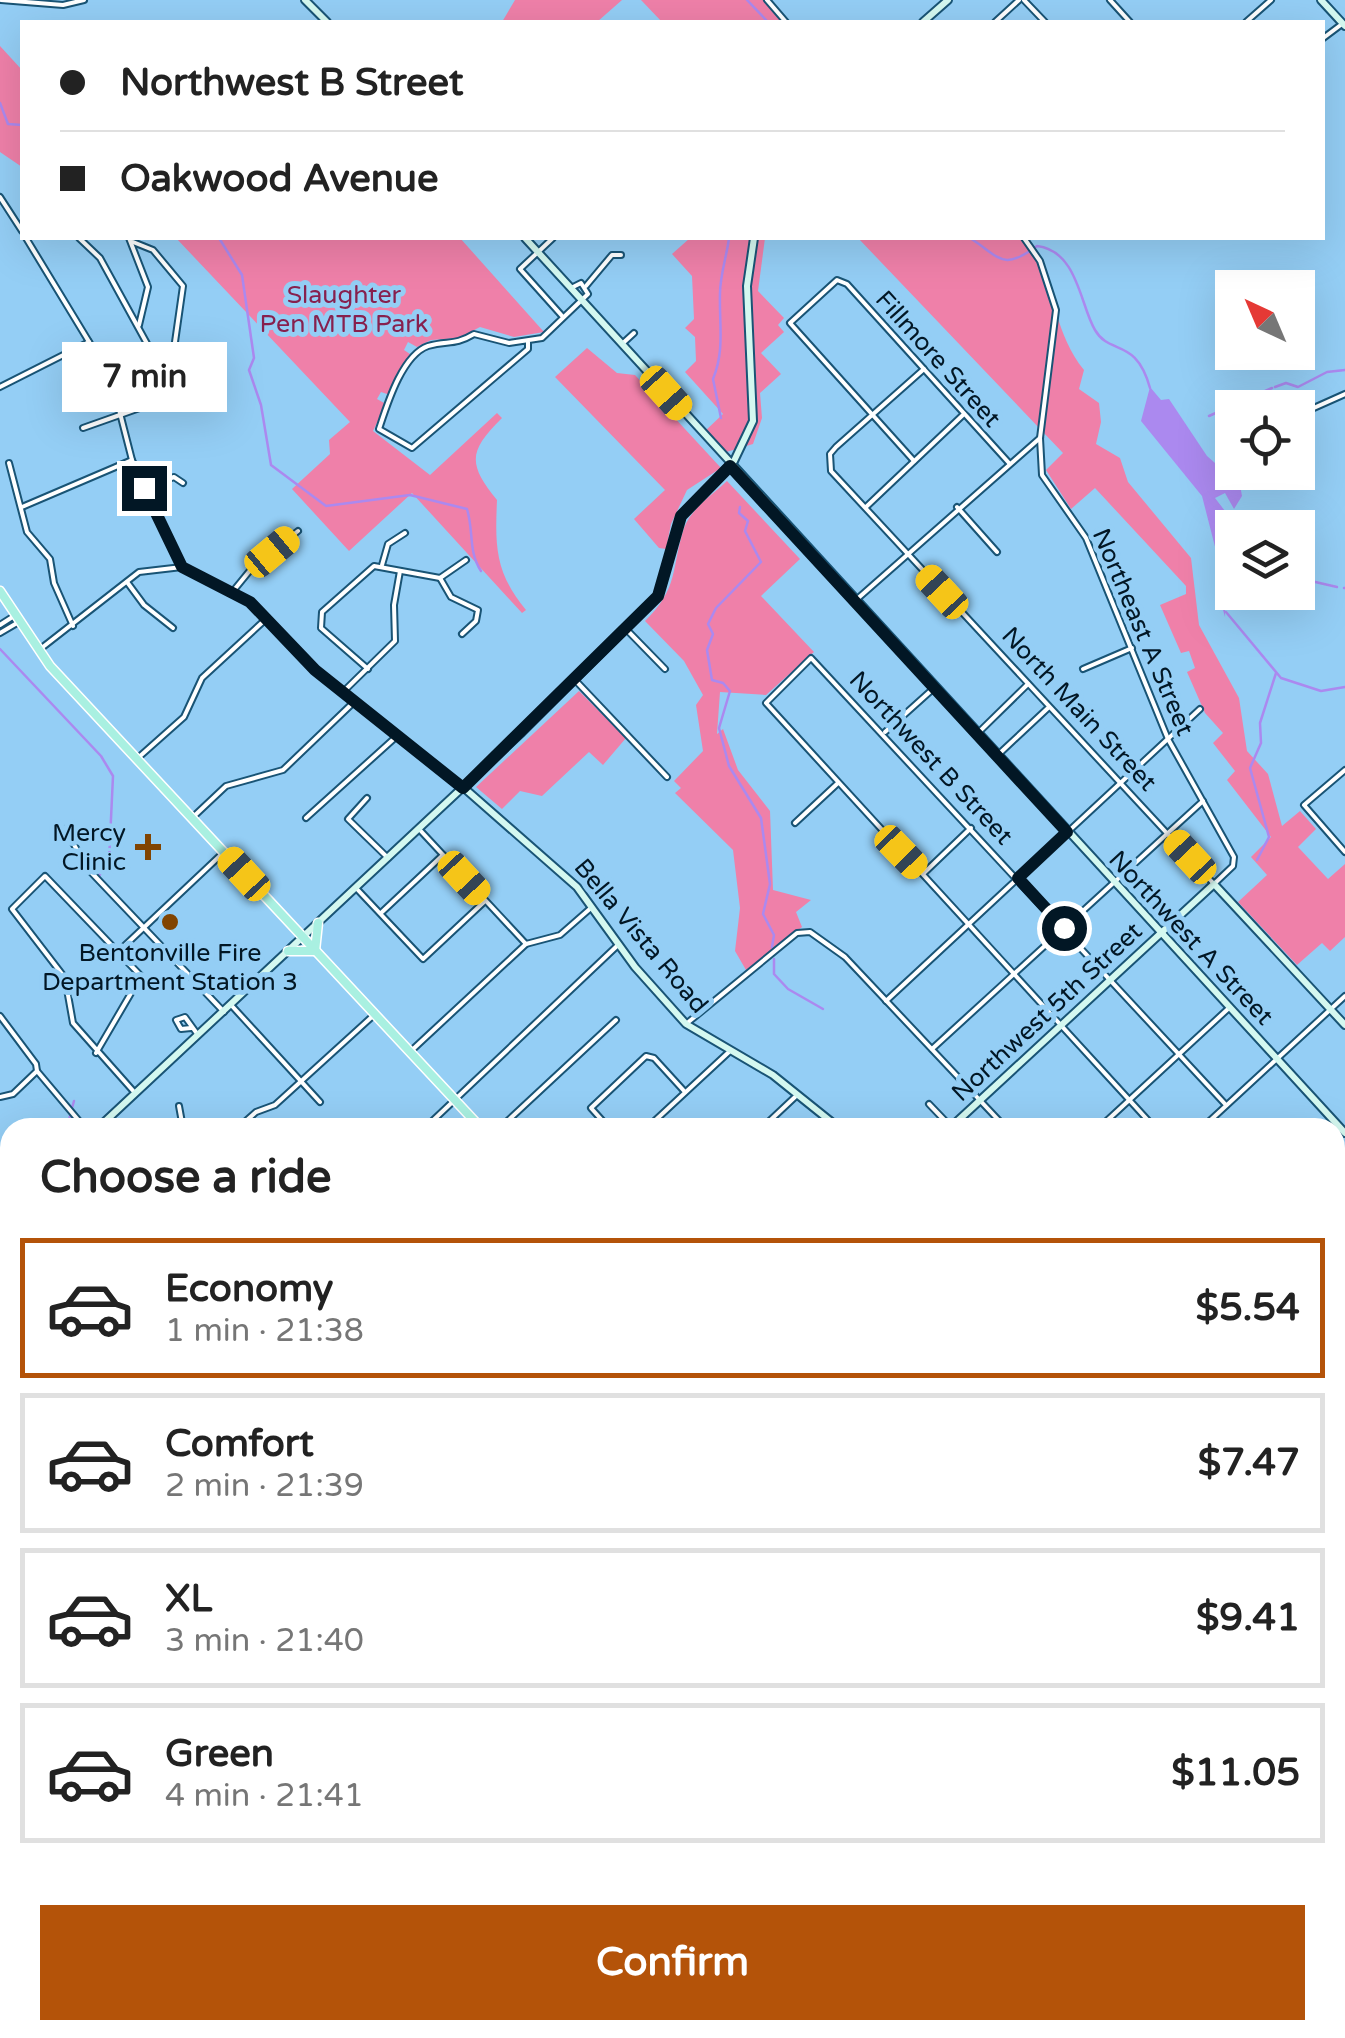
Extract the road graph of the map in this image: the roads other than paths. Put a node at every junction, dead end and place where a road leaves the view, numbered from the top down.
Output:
1 (2, 0) edge
2 (84, 0) edge
3 (305, 0) edge
4 (766, 0) edge
5 (948, 0) edge
6 (1022, 0) edge
7 (1110, 0) edge
8 (1272, 0) edge
9 (1321, 0) edge
10 (324, 20) edge
11 (784, 20) edge
12 (925, 20) edge
13 (997, 20) edge
14 (1043, 20) edge
15 (1128, 20) edge
16 (1248, 20) edge
17 (1342, 23) edge
18 (0, 197) edge
19 (20, 221) edge
20 (27, 240) edge
21 (81, 240) edge
22 (131, 240) edge
23 (526, 240) edge
24 (550, 240) edge
25 (754, 240) edge
26 (1026, 240) edge
27 (538, 252) junction
28 (622, 255) dead end
29 (586, 286) junction
30 (571, 288) junction
31 (582, 300) junction
32 (563, 318) junction
33 (138, 325) junction
34 (634, 333) dead end
35 (90, 342) junction
36 (528, 342) junction
37 (622, 344) junction
38 (180, 356) junction
39 (924, 369) junction
40 (216, 381) dead end
41 (0, 387) edge
42 (190, 388) junction
43 (1345, 394) edge
44 (1315, 408) edge
45 (120, 414) junction
46 (872, 414) junction
47 (964, 414) junction
48 (83, 428) dead end
49 (1040, 438) junction
50 (132, 460) junction
51 (914, 461) junction
52 (10, 463) dead end
53 (1008, 463) junction
54 (730, 466) junction
55 (183, 483) dead end
56 (144, 488) junction
57 (22, 507) junction
58 (957, 507) junction
59 (865, 508) junction
60 (298, 531) dead end
61 (406, 533) dead end
62 (998, 552) dead end
63 (906, 554) junction
64 (466, 560) dead end
65 (382, 566) junction
66 (182, 567) junction
67 (400, 571) junction
68 (440, 578) junction
69 (126, 580) junction
70 (234, 590) junction
71 (0, 592) edge
72 (855, 602) junction
73 (266, 619) junction
74 (16, 620) junction
75 (0, 625) edge
76 (73, 626) junction
77 (173, 628) dead end
78 (625, 628) junction
79 (0, 634) edge
80 (462, 634) dead end
81 (1132, 648) junction
82 (38, 651) junction
83 (368, 669) junction
84 (665, 669) dead end
85 (1083, 669) dead end
86 (576, 681) junction
87 (1028, 684) junction
88 (934, 688) junction
89 (343, 692) junction
90 (355, 702) junction
91 (1050, 706) junction
92 (1200, 708) dead end
93 (884, 734) junction
94 (976, 734) junction
95 (397, 736) junction
96 (1168, 739) junction
97 (996, 756) junction
98 (136, 759) junction
99 (1345, 770) edge
100 (667, 777) dead end
101 (838, 782) junction
102 (1121, 782) junction
103 (463, 788) junction
104 (367, 798) dead end
105 (1204, 801) junction
106 (192, 818) junction
107 (306, 818) dead end
108 (795, 823) dead end
109 (971, 828) junction
110 (65, 829) dead end
111 (419, 829) junction
112 (1067, 832) junction
113 (1168, 833) junction
114 (224, 852) junction
115 (1345, 852) edge
116 (443, 855) junction
117 (388, 858) junction
118 (922, 874) junction
119 (1018, 878) junction
120 (1113, 883) junction
121 (1214, 884) junction
122 (356, 888) junction
123 (485, 901) junction
124 (592, 906) junction
125 (380, 914) junction
126 (318, 922) junction
127 (968, 924) junction
128 (143, 928) junction
129 (1064, 928) junction
130 (1160, 934) junction
131 (302, 937) junction
132 (526, 944) junction
133 (618, 944) junction
134 (315, 950) junction
135 (119, 951) junction
136 (288, 951) junction
137 (1015, 974) junction
138 (1111, 980) junction
139 (1345, 996) edge
140 (886, 1001) junction
141 (231, 1005) junction
142 (1229, 1008) junction
143 (1330, 1009) junction
144 (224, 1012) junction
145 (375, 1014) junction
146 (0, 1016) edge
147 (616, 1020) dead end
148 (686, 1024) junction
149 (1061, 1025) junction
150 (1345, 1025) edge
151 (932, 1050) junction
152 (730, 1051) junction
153 (410, 1052) junction
154 (96, 1053) junction
155 (1179, 1054) junction
156 (1276, 1060) junction
157 (37, 1071) junction
158 (302, 1082) junction
159 (685, 1092) junction
160 (136, 1093) junction
161 (798, 1094) junction
162 (0, 1096) edge
163 (454, 1099) junction
164 (980, 1100) junction
165 (1130, 1100) junction
166 (320, 1102) dead end
167 (929, 1104) dead end
168 (1226, 1105) junction
169 (179, 1106) dead end
170 (110, 1117) edge
171 (77, 1118) edge
172 (181, 1118) edge
173 (252, 1118) edge
174 (435, 1118) edge
175 (472, 1118) edge
176 (511, 1118) edge
177 (600, 1118) edge
178 (658, 1118) edge
179 (773, 1118) edge
180 (827, 1118) edge
181 (942, 1118) edge
182 (961, 1118) edge
183 (997, 1118) edge
184 (1110, 1118) edge
185 (1146, 1118) edge
186 (1212, 1118) edge
187 (1331, 1118) edge

1 - 2 street
3 - 10 street
4 - 11 street
5 - 12 street
6 - 13 street
6 - 14 street
7 - 15 street
8 - 16 street
9 - 17 street
18 - 19 street
20 - 35 street
21 - 33 street
22 - 33 street
22 - 38 street
23 - 27 street, Northwest A Street
24 - 27 street
25 - 54 street
26 - 49 street, Northeast A Street
27 - 30 street, Northwest A Street
27 - 32 street
28 - 29 street
29 - 30 street
29 - 31 street
30 - 31 street, Northwest A Street
31 - 32 street
31 - 37 street, Northwest A Street
32 - 36 street
33 - 38 street
34 - 37 street
35 - 41 street
35 - 45 street
36 - 36 street
37 - 54 street, Northwest A Street
38 - 42 street
39 - 46 street
39 - 46 street, Fillmore Street
39 - 47 street, Fillmore Street
40 - 42 street
42 - 45 street
43 - 44 street
45 - 48 street
45 - 50 street
46 - 51 street
46 - 59 street, North Main Street
47 - 51 street
47 - 53 street, Fillmore Street
49 - 53 street
49 - 81 street, Northeast A Street
50 - 56 street
50 - 57 street
51 - 59 street
52 - 57 street
53 - 58 street
54 - 72 street, Northwest A Street
54 - 78 street
55 - 56 street
56 - 66 street
57 - 76 street
58 - 62 street
58 - 63 street
59 - 63 street, North Main Street
60 - 70 street
61 - 65 street
63 - 72 street
63 - 87 street, North Main Street
64 - 68 street
65 - 67 street
65 - 83 street
66 - 69 street
66 - 70 street, Bella Vista Road
67 - 68 street
67 - 83 street
68 - 80 street
69 - 76 street
69 - 77 street
70 - 73 street, Bella Vista Road
71 - 74 main road
72 - 88 street, Northwest A Street
73 - 89 street, Bella Vista Road
73 - 98 street
74 - 75 street
74 - 79 street
74 - 82 main road
76 - 82 street
78 - 84 street
78 - 86 street
81 - 85 street
81 - 96 street, Northeast A Street
82 - 98 main road
83 - 89 street
86 - 100 street
86 - 103 street
87 - 91 street, North Main Street
87 - 94 street
88 - 93 street
88 - 94 street, Northwest A Street
89 - 90 street, Bella Vista Road
90 - 95 street, Bella Vista Road
90 - 106 street
91 - 97 street
91 - 102 street, North Main Street
92 - 96 street
93 - 101 street, Northwest B Street
93 - 109 street, Northwest B Street
94 - 97 street, Northwest A Street
95 - 103 street, Bella Vista Road
95 - 107 street
96 - 102 street
96 - 105 street, Northeast A Street
97 - 112 street, Northwest A Street
98 - 106 main road
99 - 115 street
101 - 108 street
101 - 118 street
102 - 112 street
102 - 113 street, North Main Street
103 - 111 street
103 - 124 street, Bella Vista Road
104 - 117 street
105 - 113 street
105 - 121 street, Northeast A Street
106 - 114 main road
109 - 118 street
109 - 119 street, Northwest B Street
110 - 128 street
111 - 116 street
111 - 117 street
112 - 119 street
112 - 120 street, Northwest A Street
113 - 120 street
113 - 121 street, North Main Street
114 - 128 street
114 - 131 main road
116 - 123 street
116 - 125 street
117 - 122 street
118 - 127 street
119 - 127 street
119 - 129 street, Northwest B Street
120 - 129 street
120 - 130 street, Northwest A Street
121 - 130 street, Northwest 5th Street
121 - 143 street, North Main Street
122 - 125 street
122 - 126 street
123 - 125 street
123 - 132 street
124 - 132 street
124 - 133 street, Bella Vista Road
126 - 131 street
126 - 134 main road
127 - 137 street
127 - 140 street
128 - 135 street
128 - 144 street
129 - 137 street
129 - 138 street, Northwest B Street
130 - 138 street, Northwest 5th Street
130 - 142 street, Northwest A Street
131 - 134 main road
131 - 136 street
132 - 153 street
133 - 148 street, Bella Vista Road
133 - 163 street
134 - 136 main road
134 - 145 main road
135 - 154 street
135 - 154 street
136 - 141 street
137 - 149 street
137 - 151 street
138 - 149 street, Northwest 5th Street
138 - 155 street, Northwest B Street
139 - 143 street
140 - 148 street
140 - 151 street
141 - 144 street
141 - 158 street
142 - 155 street
142 - 156 street, Northwest A Street
143 - 150 street, North Main Street
143 - 156 street
144 - 160 street
145 - 153 main road
145 - 158 street
146 - 157 street
147 - 176 street
148 - 152 street, Bella Vista Road
149 - 164 street, Northwest 5th Street
149 - 165 street
151 - 164 street
152 - 159 street
152 - 161 street, Bella Vista Road
153 - 163 main road
154 - 160 street
155 - 165 street
155 - 168 street, Northwest B Street
156 - 168 street
156 - 187 street, Northwest A Street
157 - 162 street
157 - 171 street
158 - 166 street
158 - 173 street
159 - 177 street
159 - 178 street
160 - 170 street
161 - 179 street
161 - 180 street, Bella Vista Road
163 - 174 street
163 - 175 main road
164 - 182 street, Northwest 5th Street
164 - 183 street
165 - 184 street
165 - 185 street
167 - 181 street
168 - 186 street
169 - 172 street

